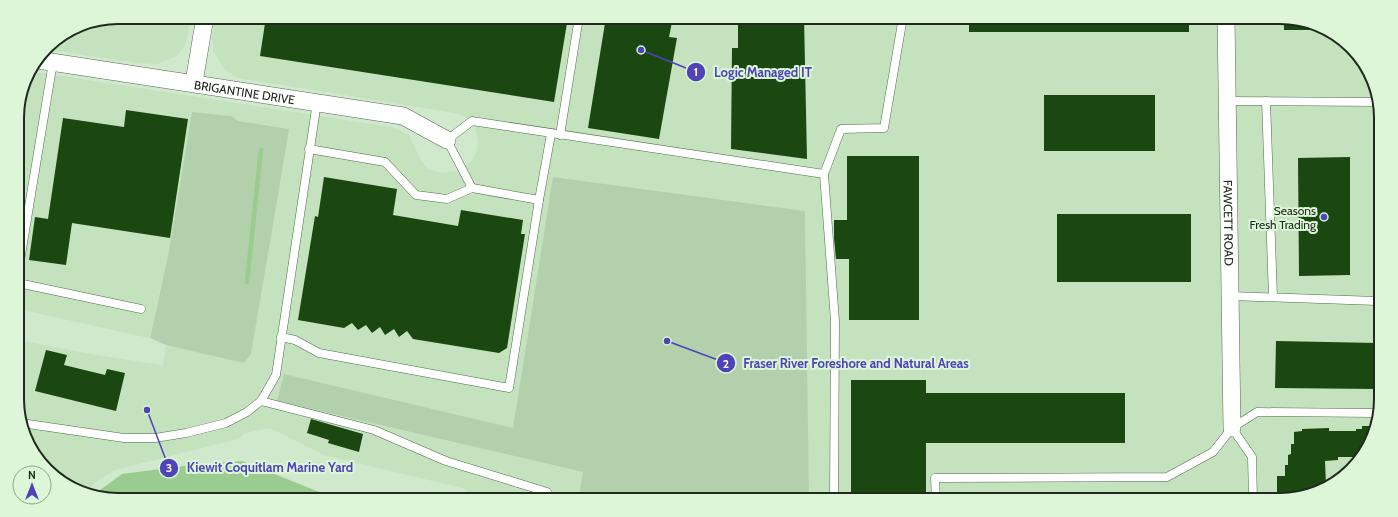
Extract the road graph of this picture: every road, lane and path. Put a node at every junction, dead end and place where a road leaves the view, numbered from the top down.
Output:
1 (203, 24) edge
2 (578, 24) edge
3 (902, 24) edge
4 (1226, 24) edge
5 (46, 61) edge
6 (194, 82) junction
7 (1227, 101) junction
8 (1266, 101) junction
9 (1372, 101) edge
10 (317, 102) junction
11 (551, 134) junction
12 (560, 135) junction
13 (447, 140) junction
14 (310, 149) junction
15 (824, 174) junction
16 (472, 188) junction
17 (539, 200) junction
18 (24, 228) edge
19 (24, 284) edge
20 (1230, 296) junction
21 (1273, 298) junction
22 (1374, 300) edge
23 (141, 309) dead end
24 (281, 337) junction
25 (261, 401) junction
26 (1373, 413) edge
27 (28, 424) edge
28 (1232, 428) junction
29 (547, 492) dead end
30 (834, 493) edge
31 (936, 493) edge
32 (1253, 493) edge

1 - 6 street
2 - 12 lane
3 - 15 lane
4 - 7 street, FAWCETT ROAD
5 - 6 street, BRIGANTINE DRIVE
5 - 18 lane
6 - 10 street, BRIGANTINE DRIVE
7 - 8 lane
7 - 20 street, FAWCETT ROAD
8 - 9 lane
8 - 21 lane
10 - 13 street, BRIGANTINE DRIVE
10 - 14 lane
11 - 12 lane
11 - 13 lane
11 - 17 lane
12 - 15 lane
13 - 16 lane
14 - 16 lane
14 - 24 lane
15 - 30 lane
16 - 17 lane
17 - 24 lane
19 - 23 lane
20 - 21 lane
20 - 28 street, FAWCETT ROAD
21 - 22 lane
24 - 25 lane
25 - 27 lane
25 - 29 lane
26 - 28 lane
28 - 31 lane
28 - 32 lane

